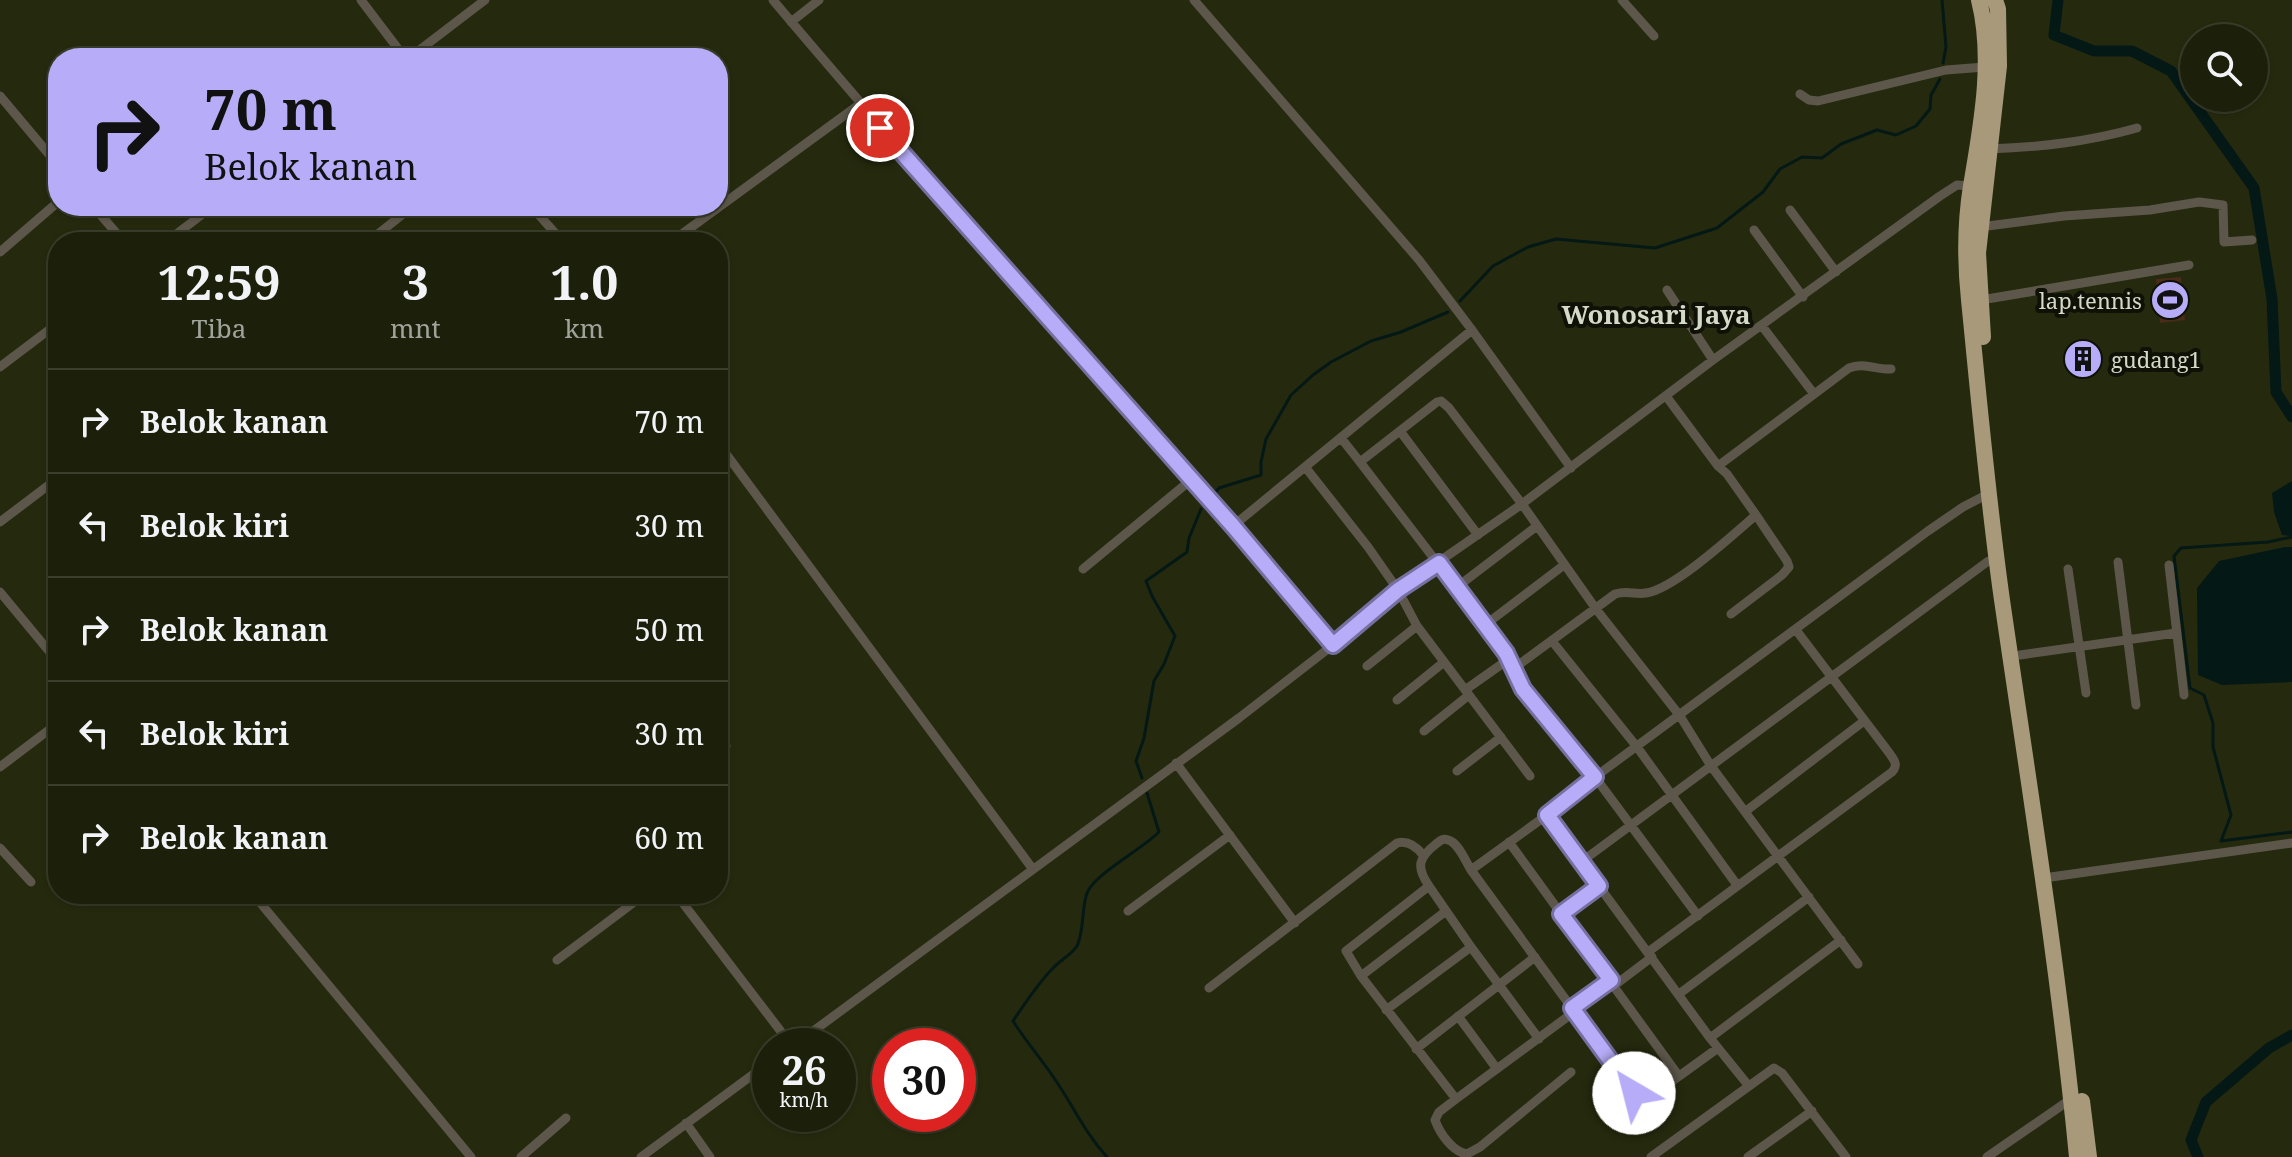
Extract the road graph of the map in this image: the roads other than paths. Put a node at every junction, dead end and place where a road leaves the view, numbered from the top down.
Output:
1 (361, 0) edge
2 (485, 0) edge
3 (773, 0) edge
4 (819, 0) edge
5 (1194, 0) edge
6 (1622, 0) edge
7 (1979, 0) edge
8 (1995, 0) edge
9 (791, 22) junction
10 (1654, 36) dead end
11 (399, 48) edge
12 (420, 48) edge
13 (1985, 67) junction
14 (1800, 94) dead end
15 (0, 96) edge
16 (860, 104) junction
17 (2137, 128) dead end
18 (1989, 149) junction
19 (48, 153) edge
20 (1971, 186) junction
21 (728, 200) edge
22 (1790, 210) dead end
23 (48, 211) edge
24 (102, 216) edge
25 (200, 216) edge
26 (400, 216) edge
27 (540, 216) edge
28 (707, 216) edge
29 (1980, 227) junction
30 (1754, 230) dead end
31 (115, 232) edge
32 (179, 232) edge
33 (380, 232) edge
34 (554, 232) edge
35 (685, 232) edge
36 (2252, 240) dead end
37 (0, 252) edge
38 (2189, 265) dead end
39 (1836, 272) junction
40 (1667, 290) dead end
41 (1803, 297) junction
42 (1981, 300) junction
43 (1762, 326) junction
44 (1472, 330) junction
45 (48, 331) edge
46 (1713, 360) junction
47 (0, 367) edge
48 (1891, 369) dead end
49 (1814, 394) junction
50 (1666, 396) junction
51 (1400, 431) junction
52 (1341, 438) junction
53 (728, 457) edge
54 (1360, 462) junction
55 (1718, 466) junction
56 (1306, 468) junction
57 (1571, 468) junction
58 (1192, 479) junction
59 (48, 486) edge
60 (1990, 493) junction
61 (1522, 504) junction
62 (1756, 515) junction
63 (0, 522) edge
64 (1233, 526) junction
65 (1537, 526) junction
66 (1478, 535) junction
67 (1997, 557) junction
68 (2118, 562) dead end
69 (1439, 563) junction
70 (1564, 565) junction
71 (2169, 565) dead end
72 (1083, 569) dead end
73 (2068, 569) dead end
74 (1457, 587) junction
75 (1398, 590) junction
76 (0, 592) edge
77 (1596, 609) junction
78 (1731, 614) dead end
79 (1485, 625) junction
80 (1417, 626) junction
81 (1796, 630) junction
82 (2176, 633) junction
83 (2128, 640) junction
84 (1552, 641) junction
85 (1333, 645) junction
86 (2078, 646) junction
87 (48, 650) edge
88 (2020, 655) junction
89 (1444, 662) junction
90 (1511, 664) junction
91 (1367, 666) dead end
92 (1831, 676) junction
93 (1467, 693) junction
94 (2086, 693) dead end
95 (2184, 695) dead end
96 (1397, 700) dead end
97 (2136, 705) dead end
98 (1680, 716) junction
99 (1864, 721) junction
100 (48, 731) edge
101 (1424, 731) dead end
102 (1501, 737) junction
103 (1637, 747) junction
104 (1176, 763) junction
105 (1711, 766) junction
106 (0, 767) edge
107 (1457, 771) dead end
108 (1530, 776) dead end
109 (1595, 777) junction
110 (1672, 796) junction
111 (1746, 811) junction
112 (1547, 815) junction
113 (1630, 826) junction
114 (1230, 835) junction
115 (1509, 842) junction
116 (2292, 843) edge
117 (0, 848) edge
118 (1423, 855) junction
119 (1778, 855) junction
120 (1581, 862) junction
121 (1032, 868) junction
122 (1471, 870) junction
123 (2051, 877) junction
124 (31, 882) dead end
125 (1737, 885) junction
126 (1429, 886) junction
127 (1599, 886) junction
128 (1809, 897) junction
129 (261, 904) edge
130 (632, 904) edge
131 (684, 904) edge
132 (1128, 911) dead end
133 (1446, 911) junction
134 (1561, 914) junction
135 (1698, 916) junction
136 (1295, 923) junction
137 (1841, 940) junction
138 (1471, 947) junction
139 (1650, 955) junction
140 (1535, 957) junction
141 (557, 960) dead end
142 (1858, 964) dead end
143 (1361, 976) junction
144 (1613, 983) junction
145 (1497, 984) junction
146 (1209, 988) dead end
147 (1679, 994) junction
148 (1386, 1010) junction
149 (1573, 1010) junction
150 (1458, 1016) junction
151 (778, 1028) edge
152 (816, 1028) edge
153 (1710, 1038) junction
154 (1539, 1039) junction
155 (1718, 1048) junction
156 (1416, 1049) junction
157 (1497, 1069) junction
158 (1571, 1072) dead end
159 (752, 1075) edge
160 (1678, 1075) junction
161 (1748, 1085) junction
162 (1456, 1099) junction
163 (2071, 1099) junction
164 (1812, 1111) junction
165 (566, 1118) dead end
166 (686, 1123) junction
167 (471, 1157) edge
168 (521, 1157) edge
169 (641, 1157) edge
170 (710, 1157) edge
171 (1651, 1157) edge
172 (1748, 1157) edge
173 (1846, 1157) edge
174 (1987, 1157) edge
175 (2077, 1157) edge
176 (2089, 1157) edge

1 - 11 street
2 - 12 street
3 - 9 street
4 - 9 street
5 - 44 street
6 - 10 street
7 - 13 highway
8 - 18 highway
9 - 16 street
13 - 14 street
13 - 20 highway
15 - 19 street
16 - 21 street
16 - 58 street
17 - 18 street
18 - 29 highway
20 - 39 street
20 - 60 highway
22 - 39 street
23 - 37 street
24 - 31 street
25 - 32 street
26 - 33 street
27 - 34 street
28 - 35 street
29 - 36 street
29 - 42 highway
30 - 41 street
38 - 42 street
39 - 41 street
40 - 46 street
41 - 43 street
42 - 88 highway
43 - 46 street
43 - 49 street
44 - 52 street
44 - 57 street
45 - 47 street
46 - 50 street
48 - 49 street
49 - 55 street
50 - 55 street
50 - 57 street
51 - 54 street
51 - 61 street
51 - 66 street
52 - 54 street
52 - 56 street
53 - 121 street
54 - 69 street
55 - 62 street
56 - 64 street
56 - 75 street
57 - 61 street
58 - 64 street
58 - 72 street
59 - 63 street
60 - 67 highway
60 - 81 street
61 - 65 street
61 - 66 street
62 - 77 street
62 - 78 street
64 - 85 street
65 - 70 street
65 - 74 street
66 - 69 street
67 - 92 street
67 - 163 highway
68 - 83 street
69 - 74 street
69 - 75 street
70 - 77 street
70 - 79 street
71 - 82 street
73 - 86 street
74 - 79 street
75 - 80 street
75 - 85 street
76 - 87 street
77 - 84 street
77 - 98 street
79 - 90 street
80 - 89 street
80 - 91 street
81 - 92 street
81 - 98 street
82 - 83 street
82 - 95 street
83 - 86 street
83 - 97 street
84 - 90 street
84 - 103 street
85 - 104 street
86 - 88 street
86 - 94 street
88 - 123 highway
89 - 93 street
89 - 96 street
90 - 93 street
90 - 109 street
92 - 99 street
92 - 105 street
93 - 101 street
93 - 102 street
98 - 103 street
98 - 105 street
99 - 111 street
99 - 119 street
100 - 106 street
102 - 107 street
102 - 108 street
103 - 109 street
103 - 110 street
104 - 114 street
104 - 121 street
105 - 110 street
105 - 111 street
109 - 112 street
109 - 113 street
110 - 113 street
110 - 125 street
111 - 119 street
112 - 115 street
112 - 120 street
113 - 120 street
113 - 135 street
114 - 132 street
114 - 136 street
115 - 122 street
115 - 134 street
116 - 123 street
117 - 124 street
118 - 122 street
118 - 126 street
118 - 136 street
119 - 125 street
119 - 128 street
120 - 127 street
121 - 152 street
122 - 140 street
123 - 176 highway
125 - 135 street
126 - 133 street
126 - 143 street
127 - 134 street
127 - 139 street
128 - 137 street
128 - 147 street
129 - 167 street
130 - 141 street
131 - 151 street
133 - 138 street
133 - 143 street
134 - 144 street
135 - 139 street
136 - 146 street
137 - 142 street
137 - 153 street
138 - 145 street
138 - 148 street
139 - 144 street
139 - 147 street
140 - 145 street
140 - 149 street
143 - 148 street
144 - 149 street
144 - 160 street
145 - 150 street
145 - 154 street
147 - 153 street
148 - 156 street
149 - 154 street
149 - 160 street
150 - 156 street
150 - 157 street
153 - 155 street
154 - 157 street
155 - 160 street
155 - 161 street
156 - 162 street
157 - 162 street
158 - 162 street
159 - 166 street
161 - 164 street
161 - 171 street
163 - 174 street
163 - 175 highway
164 - 172 street
164 - 173 street
165 - 168 street
166 - 169 street
166 - 170 street

